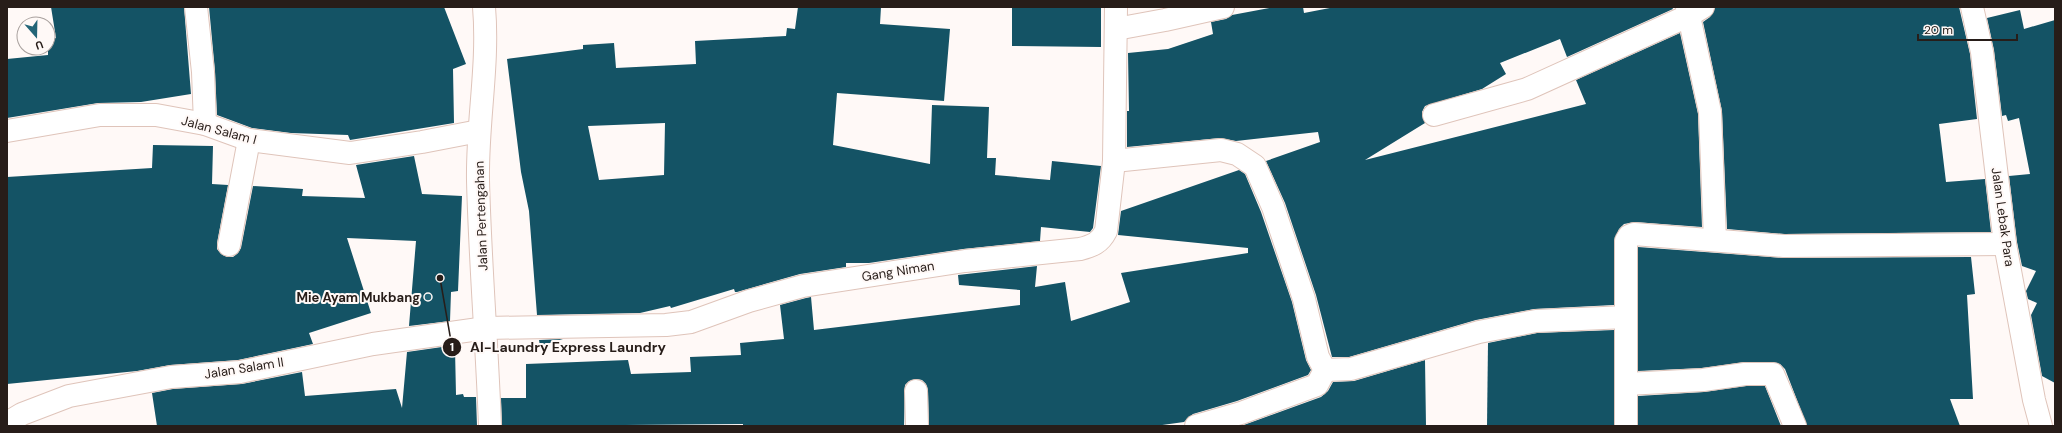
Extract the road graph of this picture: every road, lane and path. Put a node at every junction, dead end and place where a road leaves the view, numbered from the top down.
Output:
1 (196, 7) edge
2 (484, 7) edge
3 (1116, 7) edge
4 (1223, 7) edge
5 (1972, 7) edge
6 (1694, 10) edge
7 (1116, 29) junction
8 (1434, 115) dead end
9 (205, 124) junction
10 (478, 130) junction
11 (7, 131) edge
12 (249, 140) junction
13 (1114, 160) junction
14 (1715, 240) junction
15 (2005, 244) junction
16 (228, 246) dead end
17 (1626, 317) junction
18 (486, 328) junction
19 (1325, 370) junction
20 (1626, 384) junction
21 (916, 392) dead end
22 (7, 423) edge
23 (490, 426) edge
24 (917, 426) edge
25 (1196, 426) edge
26 (1626, 426) edge
27 (1795, 426) edge
28 (2041, 426) edge

1 - 9 street
2 - 10 street, Jalan Pertengahan
3 - 7 street, Gang Niman
4 - 7 street
5 - 15 street, Jalan Lebak Para
6 - 8 street
6 - 14 street
7 - 13 street, Gang Niman
9 - 11 street, Jalan Salam I
9 - 12 street, Jalan Salam I
10 - 12 street, Jalan Salam I
10 - 18 street, Jalan Pertengahan
12 - 16 street
13 - 18 street, Gang Niman
13 - 19 street
14 - 15 street
14 - 17 street
15 - 28 street, Jalan Lebak Para
17 - 19 street
17 - 20 street
18 - 22 street, Jalan Salam II
18 - 23 street, Jalan Pertengahan
19 - 25 street
20 - 26 street
20 - 27 street
21 - 24 street

